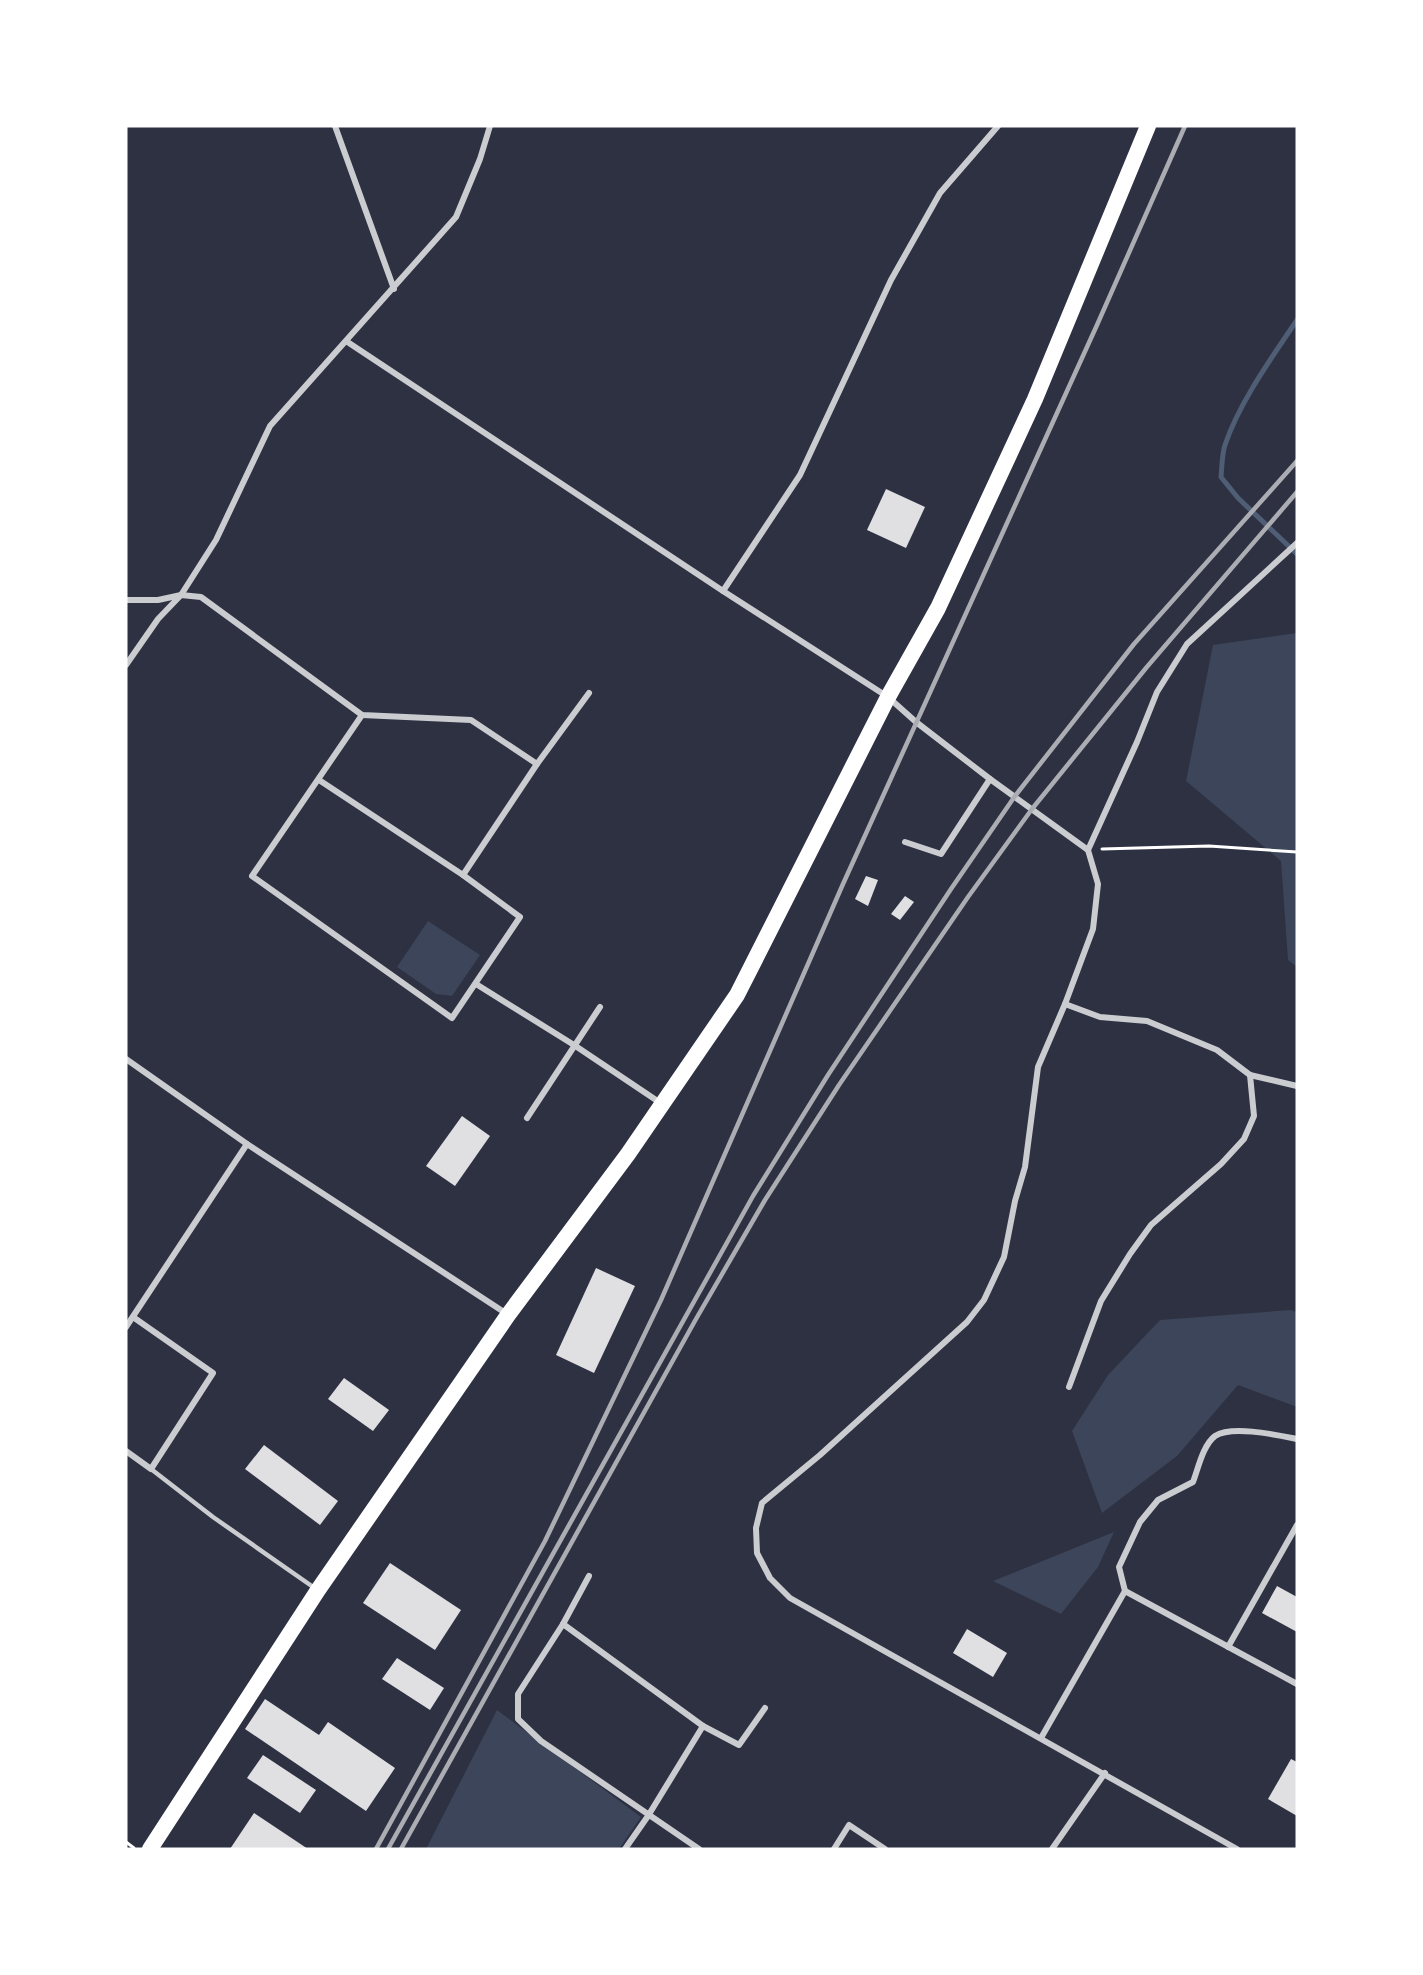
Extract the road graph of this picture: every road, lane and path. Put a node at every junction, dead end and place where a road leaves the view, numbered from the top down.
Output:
1 (335, 126) edge
2 (490, 126) edge
3 (998, 126) edge
4 (1148, 126) edge
5 (394, 289) junction
6 (346, 341) junction
7 (1297, 543) edge
8 (723, 591) junction
9 (181, 595) junction
10 (126, 600) edge
11 (126, 665) edge
12 (589, 693) dead end
13 (888, 697) junction
14 (362, 715) junction
15 (537, 764) junction
16 (990, 778) junction
17 (319, 780) junction
18 (905, 842) dead end
19 (1088, 850) junction
20 (1297, 852) edge
21 (463, 875) junction
22 (476, 984) junction
23 (1065, 1004) junction
24 (600, 1007) dead end
25 (574, 1045) junction
26 (126, 1059) edge
27 (1250, 1075) junction
28 (1297, 1086) edge
29 (662, 1104) junction
30 (527, 1118) dead end
31 (247, 1144) junction
32 (508, 1315) junction
33 (133, 1317) junction
34 (126, 1327) edge
35 (1069, 1387) dead end
36 (1297, 1439) edge
37 (126, 1451) edge
38 (151, 1469) junction
39 (1297, 1525) edge
40 (589, 1576) dead end
41 (318, 1590) junction
42 (1125, 1591) junction
43 (563, 1623) junction
44 (1228, 1647) junction
45 (1297, 1684) edge
46 (765, 1708) dead end
47 (703, 1726) junction
48 (1041, 1738) junction
49 (1105, 1773) junction
50 (648, 1816) junction
51 (126, 1842) edge
52 (136, 1849) edge
53 (150, 1849) edge
54 (625, 1849) edge
55 (699, 1849) edge
56 (834, 1849) edge
57 (885, 1849) edge
58 (1053, 1849) edge
59 (1237, 1849) edge

1 - 5 street
2 - 5 street
3 - 8 street
4 - 13 highway
5 - 6 street
6 - 8 street
6 - 9 street
7 - 19 street
8 - 13 street
9 - 10 street
9 - 11 street
9 - 14 street
12 - 15 street
13 - 16 street
13 - 29 highway
14 - 15 street
14 - 17 street
15 - 21 street
16 - 18 street
16 - 19 street
17 - 21 street
17 - 22 street
19 - 20 path
19 - 23 street
21 - 22 street
22 - 25 street
23 - 27 street
23 - 48 street
24 - 25 street
25 - 29 street
25 - 30 street
26 - 31 street
27 - 28 street
27 - 35 street
29 - 32 highway
31 - 32 street
31 - 33 street
32 - 41 highway
33 - 34 street
33 - 38 street
36 - 42 street
37 - 38 street
38 - 41 lane
39 - 44 street
40 - 43 street
41 - 53 highway
42 - 44 street
42 - 48 street
43 - 47 street
43 - 50 street
44 - 45 street
46 - 47 street
47 - 50 street
48 - 49 street
49 - 58 street
49 - 59 street
50 - 54 street
50 - 55 street
51 - 52 path
56 - 57 street

